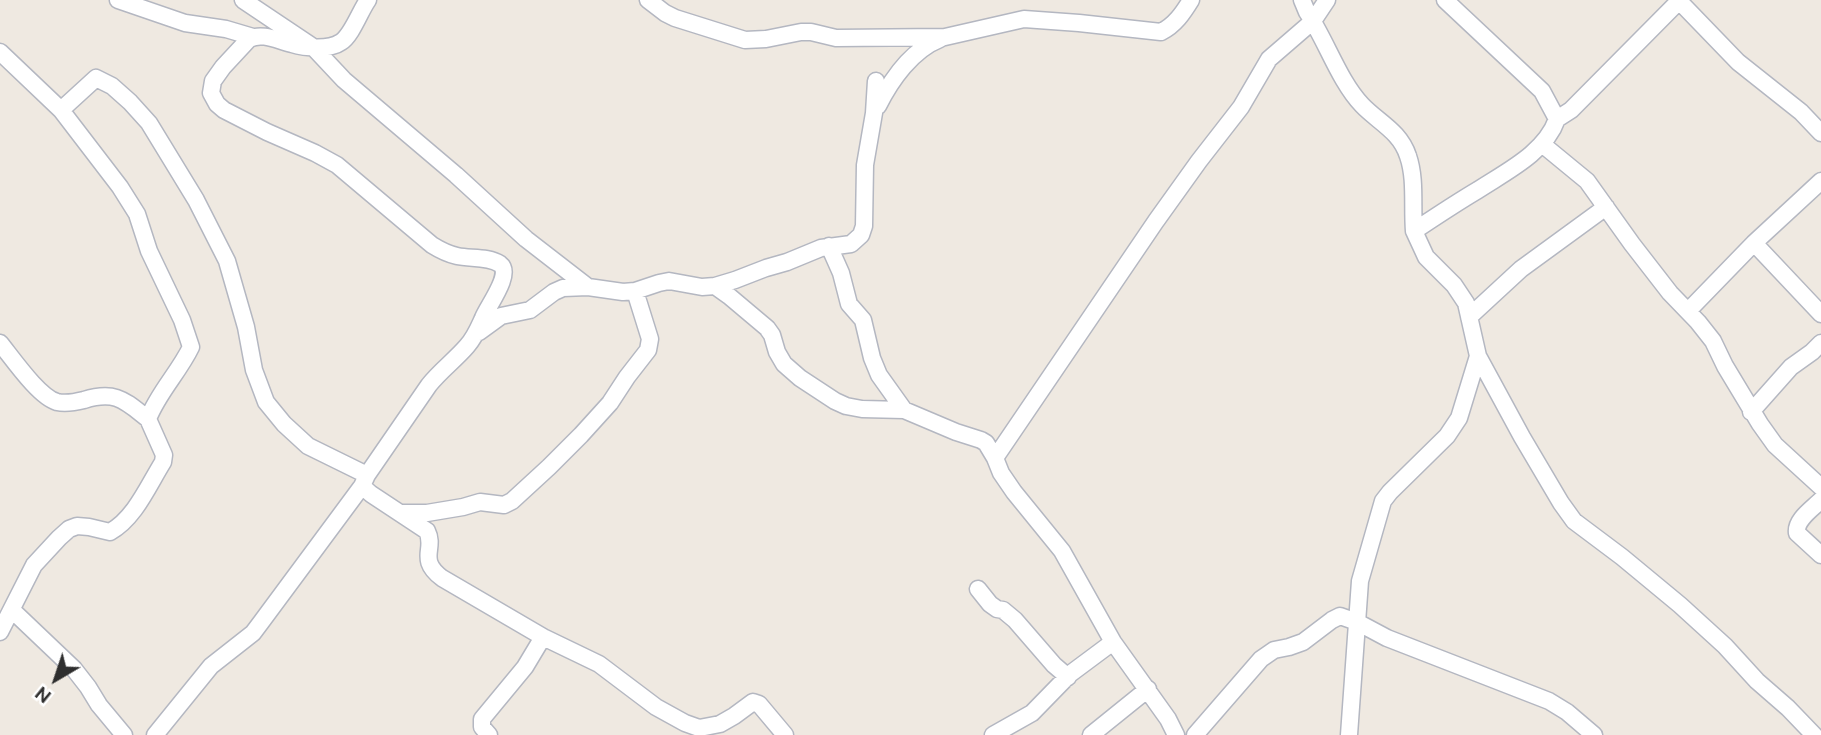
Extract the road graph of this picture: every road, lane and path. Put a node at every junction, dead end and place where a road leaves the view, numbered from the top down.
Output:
1 (118, 0) edge
2 (243, 0) edge
3 (368, 0) edge
4 (648, 0) edge
5 (1191, 0) edge
6 (1303, 0) edge
7 (1328, 0) edge
8 (1445, 0) edge
9 (1679, 1) edge
10 (1313, 21) junction
11 (253, 37) junction
12 (945, 37) junction
13 (313, 47) junction
14 (0, 52) edge
15 (876, 81) dead end
16 (61, 110) junction
17 (874, 113) junction
18 (1557, 119) junction
19 (1821, 133) edge
20 (1542, 144) junction
21 (1821, 181) edge
22 (1606, 207) junction
23 (1414, 231) junction
24 (1754, 243) junction
25 (829, 246) junction
26 (715, 286) junction
27 (588, 287) junction
28 (635, 291) junction
29 (1688, 311) junction
30 (1821, 314) edge
31 (1469, 317) junction
32 (479, 332) junction
33 (0, 343) edge
34 (1821, 343) edge
35 (1478, 356) junction
36 (904, 410) junction
37 (1751, 412) junction
38 (148, 419) junction
39 (995, 458) junction
40 (365, 481) junction
41 (1821, 487) edge
42 (1821, 500) edge
43 (401, 513) junction
44 (1821, 555) edge
45 (978, 589) dead end
46 (12, 610) junction
47 (1357, 622) junction
48 (0, 632) edge
49 (543, 637) junction
50 (1113, 642) junction
51 (1068, 677) junction
52 (1147, 689) junction
53 (1815, 731) edge
54 (124, 735) edge
55 (155, 735) edge
56 (489, 735) edge
57 (785, 735) edge
58 (993, 735) edge
59 (1091, 735) edge
60 (1176, 735) edge
61 (1195, 735) edge
62 (1349, 735) edge
63 (1594, 735) edge

1 - 11 street
2 - 13 street
3 - 13 street
4 - 12 street
5 - 12 street
6 - 10 street
7 - 10 street
8 - 18 street
9 - 18 street
9 - 19 street
10 - 23 street
10 - 39 street
11 - 13 street
11 - 32 street
12 - 17 street
13 - 27 street
14 - 16 street
15 - 17 street
16 - 38 street
16 - 40 street
17 - 25 street
18 - 20 street
20 - 22 street
20 - 23 street
21 - 24 street
22 - 29 street
22 - 31 street
23 - 31 street
24 - 29 street
24 - 30 street
25 - 26 street
25 - 36 street
26 - 28 street
26 - 36 street
27 - 28 street
27 - 32 street
28 - 43 street
29 - 37 street
31 - 35 street
32 - 40 street
33 - 38 street
34 - 37 street
35 - 47 street
35 - 53 street
36 - 39 street
37 - 41 street
38 - 46 street
39 - 50 street
40 - 43 street
40 - 55 street
42 - 44 street
43 - 49 street
45 - 51 street
46 - 48 street
46 - 54 street
47 - 61 street
47 - 62 street
47 - 63 street
49 - 56 street
49 - 57 street
50 - 51 street
50 - 52 street
51 - 58 street
52 - 59 street
52 - 60 street

